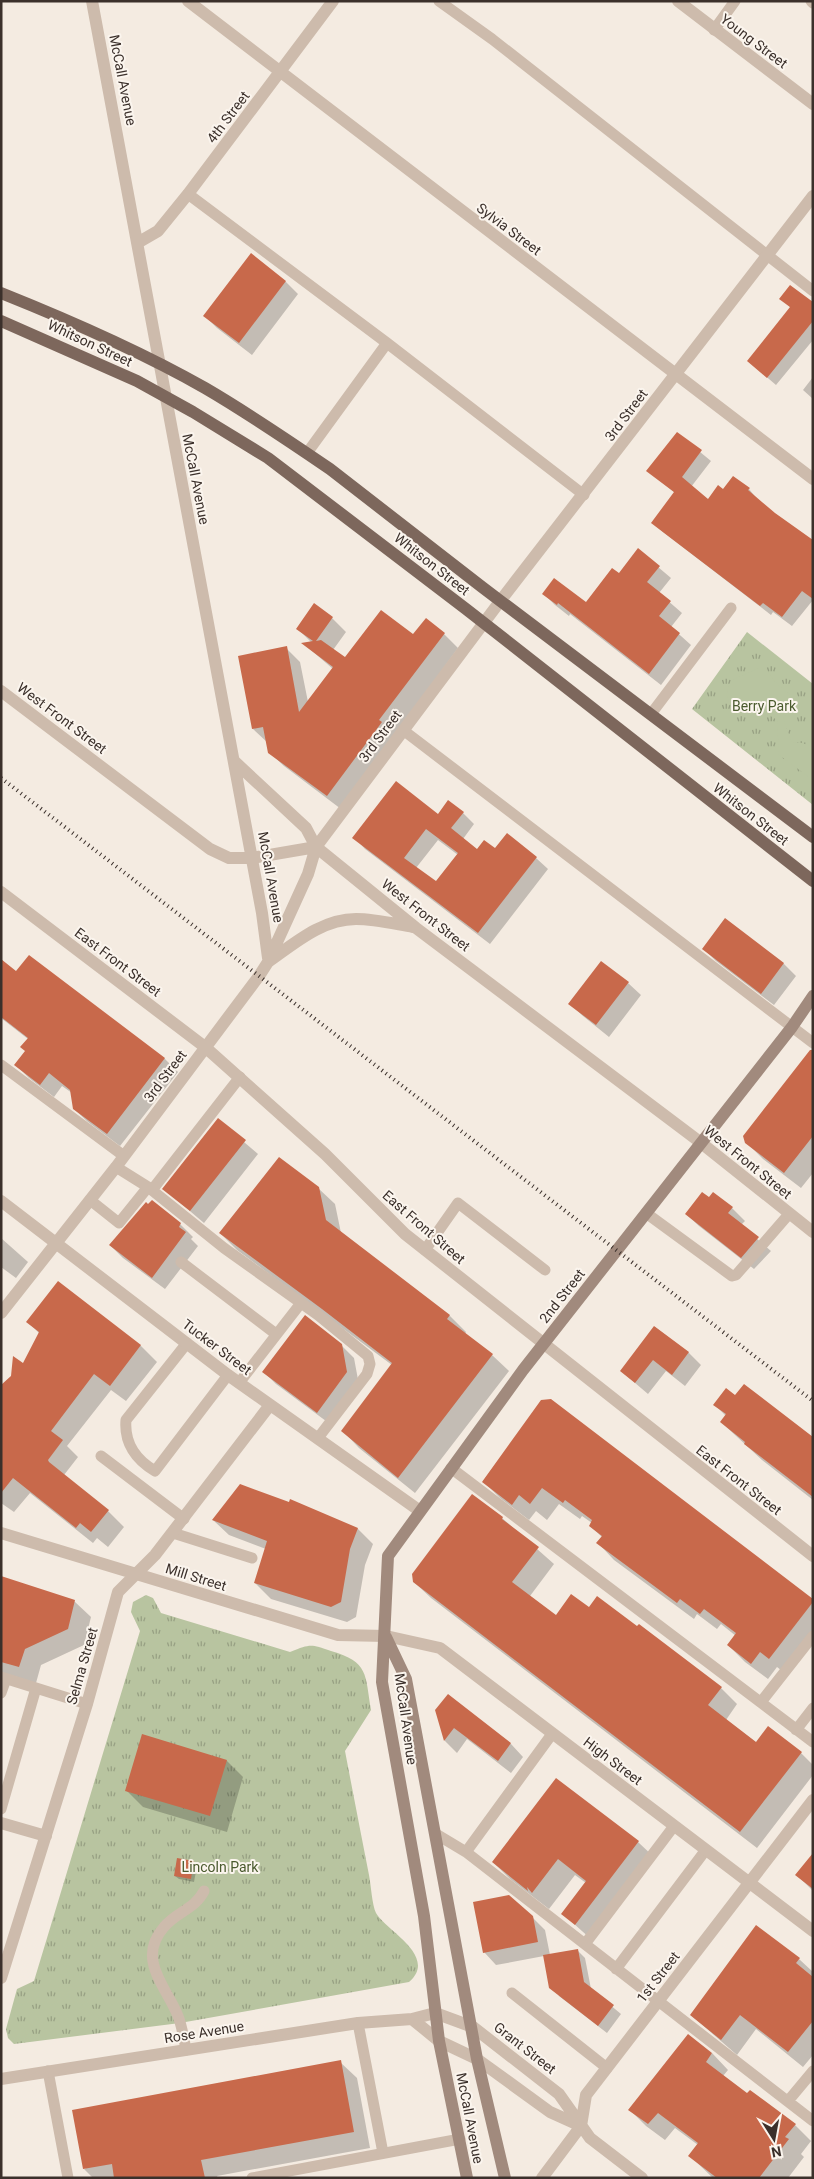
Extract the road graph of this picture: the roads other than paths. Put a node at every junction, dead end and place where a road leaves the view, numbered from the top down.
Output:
1 (92, 1) edge
2 (188, 1) edge
3 (333, 1) edge
4 (439, 1) edge
5 (678, 1) edge
6 (735, 1) edge
7 (714, 30) junction
8 (280, 73) junction
9 (813, 104) edge
10 (188, 194) junction
11 (813, 196) edge
12 (138, 242) junction
13 (767, 256) junction
14 (813, 291) edge
15 (1, 293) edge
16 (1, 321) edge
17 (387, 343) junction
18 (160, 363) junction
19 (675, 375) junction
20 (166, 397) junction
21 (307, 453) junction
22 (813, 479) edge
23 (584, 495) junction
24 (501, 600) junction
25 (731, 608) dead end
26 (483, 624) junction
27 (1, 691) edge
28 (651, 714) junction
29 (403, 730) junction
30 (234, 761) junction
31 (813, 837) edge
32 (316, 847) junction
33 (252, 858) junction
34 (813, 881) edge
35 (1, 892) edge
36 (416, 928) junction
37 (268, 962) junction
38 (813, 996) edge
39 (792, 1027) junction
40 (813, 1043) edge
41 (205, 1047) junction
42 (1, 1064) edge
43 (240, 1077) junction
44 (700, 1142) junction
45 (124, 1156) junction
46 (116, 1167) junction
47 (150, 1189) junction
48 (90, 1200) junction
49 (1, 1201) edge
50 (646, 1213) junction
51 (789, 1214) junction
52 (813, 1232) edge
53 (56, 1242) junction
54 (425, 1250) junction
55 (181, 1262) dead end
56 (545, 1270) dead end
57 (301, 1303) junction
58 (1, 1313) edge
59 (276, 1334) junction
60 (187, 1343) junction
61 (544, 1343) junction
62 (228, 1375) junction
63 (239, 1383) junction
64 (270, 1404) junction
65 (318, 1438) junction
66 (101, 1456) dead end
67 (451, 1468) junction
68 (420, 1511) junction
69 (184, 1519) junction
70 (1, 1533) edge
71 (173, 1533) junction
72 (813, 1556) edge
73 (252, 1558) dead end
74 (134, 1574) junction
75 (386, 1636) junction
76 (813, 1636) edge
77 (3, 1678) edge
78 (36, 1688) junction
79 (1, 1693) edge
80 (761, 1702) junction
81 (87, 1704) junction
82 (813, 1708) edge
83 (796, 1730) junction
84 (552, 1734) junction
85 (813, 1742) edge
86 (813, 1800) edge
87 (1, 1809) edge
88 (1, 1823) edge
89 (674, 1826) junction
90 (436, 1834) junction
91 (46, 1836) junction
92 (705, 1851) junction
93 (466, 1852) junction
94 (750, 1884) junction
95 (204, 1891) dead end
96 (813, 1931) edge
97 (584, 1944) junction
98 (616, 1969) junction
99 (2, 1973) edge
100 (512, 1994) dead end
101 (658, 2002) junction
102 (435, 2013) junction
103 (412, 2019) junction
104 (358, 2023) junction
105 (473, 2027) junction
106 (439, 2041) junction
107 (186, 2050) junction
108 (478, 2059) junction
109 (607, 2068) junction
110 (48, 2071) junction
111 (813, 2071) edge
112 (1, 2079) edge
113 (788, 2101) junction
114 (813, 2121) edge
115 (581, 2126) junction
116 (460, 2139) junction
117 (384, 2153) junction
118 (68, 2178) edge
119 (252, 2178) edge
120 (467, 2178) edge
121 (505, 2178) edge
122 (542, 2178) edge
123 (642, 2178) edge

1 - 12 street, McCall Avenue
2 - 8 street, Sylvia Street
3 - 8 street, 4th Street
4 - 13 lane
5 - 7 street, Young Street
6 - 7 lane
7 - 9 street, Young Street
8 - 10 street, 4th Street
8 - 19 street, Sylvia Street
10 - 12 street, 4th Street
10 - 17 lane
11 - 13 street, 3rd Street
12 - 18 street, McCall Avenue
13 - 14 lane
13 - 19 street, 3rd Street
15 - 18 main road, Whitson Street
16 - 20 main road, Whitson Street
17 - 21 lane
17 - 23 lane
18 - 20 street, McCall Avenue
18 - 21 main road, Whitson Street
19 - 22 street, Sylvia Street
19 - 23 street, 3rd Street
20 - 26 main road, Whitson Street
20 - 30 street, McCall Avenue
21 - 24 main road, Whitson Street
23 - 24 street, 3rd Street
24 - 26 street, 3rd Street
24 - 28 main road, Whitson Street
25 - 28 lane
26 - 29 street, 3rd Street
26 - 34 main road, Whitson Street
27 - 33 street, West Front Street
28 - 31 main road, Whitson Street
29 - 32 street, 3rd Street
29 - 39 lane
30 - 32 street
30 - 33 street, McCall Avenue
32 - 33 street, West Front Street
32 - 36 street, West Front Street
32 - 37 street, 3rd Street
33 - 37 street, McCall Avenue
35 - 41 street, East Front Street
36 - 37 street
36 - 44 street, West Front Street
37 - 41 street, 3rd Street
38 - 39 main road, 2nd Street
39 - 40 lane
39 - 44 main road, 2nd Street
41 - 43 street, East Front Street
41 - 45 street, 3rd Street
42 - 45 lane
43 - 47 lane
43 - 54 street, East Front Street
44 - 50 main road, 2nd Street
44 - 51 street, West Front Street
45 - 46 street, 3rd Street
46 - 47 lane
46 - 48 street, 3rd Street
47 - 48 lane
47 - 57 lane
48 - 53 street, 3rd Street
49 - 53 street, Tucker Street
50 - 51 lane
50 - 61 main road, 2nd Street
51 - 52 street, West Front Street
53 - 58 street, 3rd Street
53 - 60 street, Tucker Street
54 - 56 lane
54 - 61 street, East Front Street
55 - 59 lane
57 - 59 lane
57 - 65 lane
59 - 63 lane
60 - 62 street, Tucker Street
60 - 62 lane
61 - 67 main road, 2nd Street
61 - 72 street, East Front Street
62 - 63 street, Tucker Street
63 - 64 street, Tucker Street
64 - 65 street, Tucker Street
64 - 69 street, Selma Street
65 - 68 street, Tucker Street
66 - 69 lane
67 - 68 main road, 2nd Street
67 - 80 lane
68 - 75 main road, 2nd Street
69 - 71 street, Selma Street
70 - 74 street, Mill Street
71 - 73 lane
71 - 74 street, Selma Street
74 - 75 street, Mill Street
74 - 81 street, Selma Street
75 - 84 street, High Street
75 - 90 main road, McCall Avenue
75 - 102 main road, McCall Avenue
76 - 80 lane
77 - 78 lane
77 - 79 lane
78 - 81 lane
78 - 87 lane
80 - 83 lane
81 - 91 street, Selma Street
82 - 83 lane
83 - 85 lane
84 - 89 street, High Street
84 - 93 lane
86 - 94 street, 1st Street
88 - 91 street
89 - 92 street, High Street
89 - 97 lane
90 - 93 lane
90 - 105 main road, McCall Avenue
91 - 99 street, Selma Street
92 - 94 street, High Street
92 - 98 lane
93 - 97 lane
94 - 96 street, High Street
94 - 101 street, 1st Street
95 - 107 lane
97 - 98 lane
98 - 101 lane
100 - 109 lane
101 - 109 street, 1st Street
101 - 113 lane
102 - 103 street, Rose Avenue
102 - 105 street, Grant Street
102 - 106 main road, McCall Avenue
103 - 104 street, Rose Avenue
103 - 106 street
104 - 107 street, Rose Avenue
104 - 117 lane
105 - 108 main road, McCall Avenue
105 - 115 street, Grant Street
106 - 108 street, Grant Street
106 - 116 main road, McCall Avenue
107 - 110 street, Rose Avenue
108 - 115 street, Grant Street
108 - 121 main road, McCall Avenue
109 - 115 street, 1st Street
110 - 112 street, Rose Avenue
110 - 118 lane
111 - 113 lane
113 - 114 lane
115 - 122 street, 1st Street
115 - 123 street, Grant Street
116 - 117 lane
116 - 120 main road, McCall Avenue
117 - 119 lane

